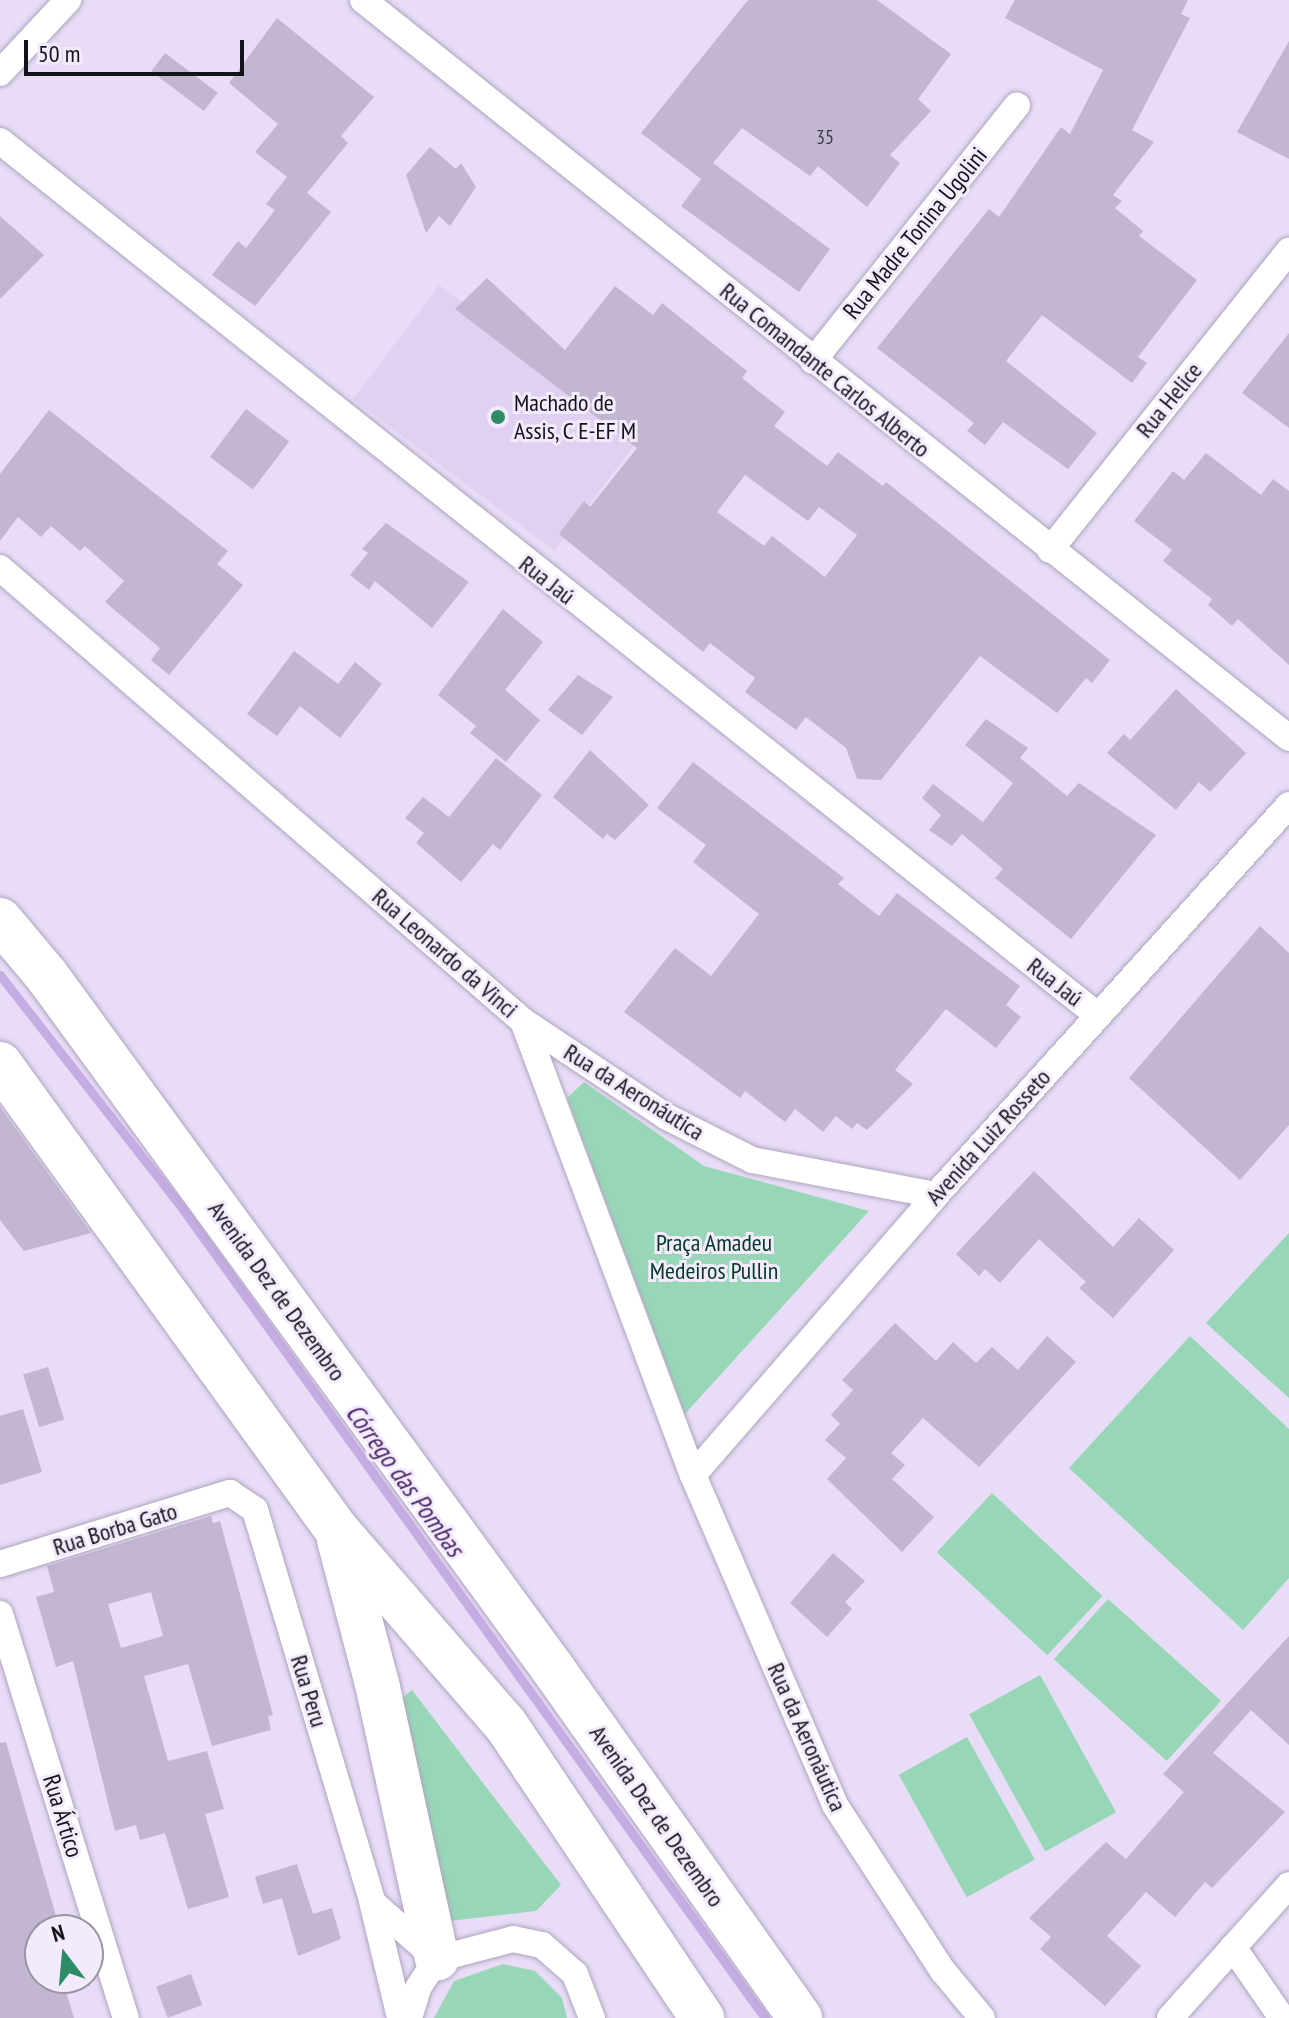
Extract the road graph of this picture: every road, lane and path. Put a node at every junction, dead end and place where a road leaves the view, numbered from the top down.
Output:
1 (68, 0) edge
2 (363, 0) edge
3 (0, 73) edge
4 (1017, 105) dead end
5 (0, 141) edge
6 (1289, 251) edge
7 (813, 361) junction
8 (1050, 550) junction
9 (0, 568) edge
10 (1289, 738) edge
11 (1289, 805) edge
12 (0, 898) edge
13 (0, 920) edge
14 (47, 976) junction
15 (1097, 1015) junction
16 (523, 1021) junction
17 (0, 1064) edge
18 (936, 1195) junction
19 (693, 1475) junction
20 (230, 1493) joint
21 (336, 1529) junction
22 (0, 1564) edge
23 (0, 1614) edge
24 (1289, 1885) edge
25 (372, 1901) junction
26 (1233, 1947) junction
27 (437, 1959) junction
28 (126, 2018) edge
29 (400, 2018) edge
30 (409, 2018) edge
31 (592, 2018) edge
32 (702, 2018) edge
33 (800, 2018) edge
34 (982, 2018) edge
35 (1170, 2018) edge
36 (1282, 2018) edge

1 - 3 street
2 - 7 street, Rua Comandante Carlos Alberto
4 - 7 street, Rua Madre Tonina Ugolini
5 - 15 street, Rua Jaú
6 - 8 street, Rua Helice
7 - 8 street, Rua Comandante Carlos Alberto
8 - 10 street, Rua Comandante Carlos Alberto
9 - 16 street, Rua Leonardo da Vinci
11 - 15 street, Avenida Luiz Rosseto
12 - 14 highway
13 - 14 highway, Avenida Dez de Dezembro
14 - 33 highway, Avenida Dez de Dezembro
15 - 18 street, Avenida Luiz Rosseto
16 - 18 street, Rua da Aeronáutica
16 - 19 street, Rua Leonardo da Vinci
17 - 21 highway
18 - 19 street, Avenida Luiz Rosseto
19 - 34 street, Rua da Aeronáutica
20 - 22 street, Rua Borba Gato
20 - 25 street, Rua Peru
21 - 27 highway
21 - 32 highway
23 - 28 street, Rua Ártico
24 - 26 street
25 - 27 street
25 - 29 street, Rua Peru
26 - 35 street
26 - 36 street
27 - 30 street
27 - 31 street

